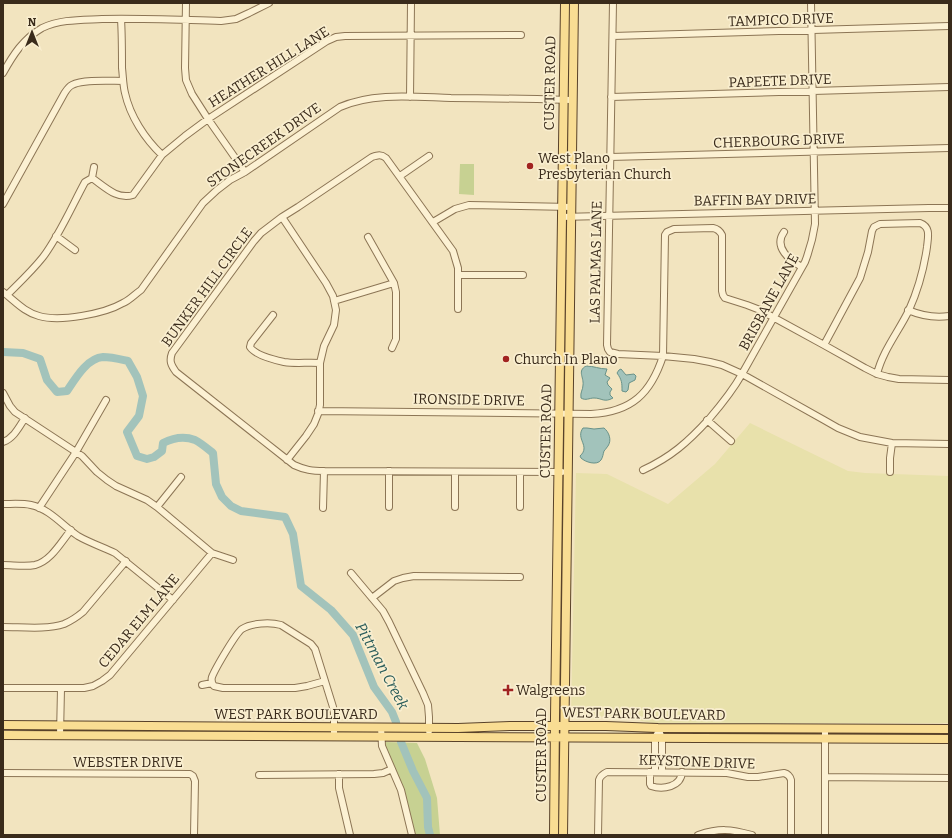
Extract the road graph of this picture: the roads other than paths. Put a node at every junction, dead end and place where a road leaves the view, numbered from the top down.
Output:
1 (186, 3) edge
2 (269, 3) edge
3 (411, 3) edge
4 (564, 3) edge
5 (574, 3) edge
6 (613, 3) edge
7 (812, 3) edge
8 (122, 19) junction
9 (185, 20) junction
10 (949, 26) edge
11 (812, 31) junction
12 (411, 35) junction
13 (521, 35) dead end
14 (613, 36) junction
15 (3, 74) edge
16 (123, 81) junction
17 (949, 87) edge
18 (812, 92) junction
19 (410, 97) junction
20 (612, 97) junction
21 (563, 100) junction
22 (573, 100) junction
23 (208, 119) junction
24 (949, 148) edge
25 (814, 152) junction
26 (162, 155) junction
27 (429, 156) dead end
28 (610, 158) junction
29 (94, 167) dead end
30 (245, 172) junction
31 (400, 176) junction
32 (92, 178) junction
33 (3, 204) edge
34 (562, 207) junction
35 (571, 207) junction
36 (949, 208) edge
37 (814, 211) junction
38 (609, 216) junction
39 (282, 217) junction
40 (561, 217) junction
41 (571, 217) junction
42 (433, 222) junction
43 (784, 232) dead end
44 (56, 236) junction
45 (368, 237) dead end
46 (75, 250) dead end
47 (802, 268) junction
48 (458, 275) junction
49 (523, 275) dead end
50 (394, 283) junction
51 (5, 294) edge
52 (334, 301) junction
53 (458, 309) dead end
54 (908, 310) junction
55 (273, 315) dead end
56 (949, 316) edge
57 (774, 317) junction
58 (824, 345) junction
59 (392, 348) dead end
60 (663, 356) junction
61 (320, 363) junction
62 (742, 374) junction
63 (877, 374) junction
64 (949, 380) edge
65 (3, 393) edge
66 (106, 400) dead end
67 (318, 411) junction
68 (559, 413) junction
69 (569, 413) junction
70 (25, 418) junction
71 (707, 420) junction
72 (731, 441) dead end
73 (3, 442) edge
74 (892, 443) junction
75 (949, 444) edge
76 (76, 452) junction
77 (287, 460) junction
78 (642, 470) dead end
79 (324, 471) junction
80 (389, 471) junction
81 (455, 472) junction
82 (520, 472) junction
83 (558, 472) junction
84 (568, 472) junction
85 (890, 472) dead end
86 (181, 477) dead end
87 (3, 504) edge
88 (157, 507) junction
89 (389, 507) dead end
90 (455, 507) dead end
91 (520, 507) dead end
92 (39, 508) junction
93 (324, 508) dead end
94 (71, 530) junction
95 (212, 552) junction
96 (233, 560) dead end
97 (126, 561) junction
98 (3, 565) edge
99 (351, 573) dead end
100 (520, 577) dead end
101 (372, 598) junction
102 (173, 600) junction
103 (3, 627) edge
104 (325, 681) junction
105 (212, 683) junction
106 (202, 685) dead end
107 (3, 688) edge
108 (60, 688) junction
109 (3, 725) edge
110 (60, 725) junction
111 (554, 726) junction
112 (564, 726) junction
113 (334, 727) junction
114 (381, 727) junction
115 (430, 727) junction
116 (478, 727) junction
117 (658, 728) junction
118 (755, 728) junction
119 (825, 729) junction
120 (949, 729) edge
121 (3, 735) edge
122 (60, 735) junction
123 (334, 736) junction
124 (381, 737) junction
125 (430, 737) junction
126 (478, 737) junction
127 (554, 738) junction
128 (564, 738) junction
129 (659, 738) junction
130 (755, 738) junction
131 (826, 738) junction
132 (949, 739) edge
133 (392, 769) junction
134 (656, 772) junction
135 (682, 772) junction
136 (3, 773) edge
137 (339, 774) junction
138 (259, 775) dead end
139 (826, 777) junction
140 (949, 778) edge
141 (194, 835) edge
142 (350, 835) edge
143 (412, 835) edge
144 (554, 835) edge
145 (563, 835) edge
146 (598, 835) edge
147 (698, 835) edge
148 (752, 835) edge
149 (791, 835) edge
150 (825, 835) edge

1 - 9 street
2 - 9 street
3 - 12 street
4 - 21 main road, CUSTER ROAD
5 - 22 main road, CUSTER ROAD
6 - 14 street, LAS PALMAS LANE
7 - 11 street, BRISBANE LANE
8 - 9 street
8 - 15 street
8 - 16 street
9 - 23 street
10 - 11 street, TAMPICO DRIVE
11 - 14 street, TAMPICO DRIVE
11 - 18 street, BRISBANE LANE
12 - 13 street, HEATHER HILL LANE
12 - 19 street
12 - 23 street, HEATHER HILL LANE
14 - 20 street, LAS PALMAS LANE
16 - 26 street
16 - 33 street
17 - 18 street, PAPEETE DRIVE
18 - 20 street, PAPEETE DRIVE
18 - 25 street, BRISBANE LANE
19 - 21 street, STONECREEK DRIVE
19 - 30 street, STONECREEK DRIVE
20 - 28 street, LAS PALMAS LANE
21 - 22 street, STONECREEK DRIVE
21 - 34 main road, CUSTER ROAD
22 - 35 main road, CUSTER ROAD
23 - 26 street, HEATHER HILL LANE
23 - 30 street
24 - 25 street, CHERBOURG DRIVE
25 - 28 street, CHERBOURG DRIVE
25 - 37 street, BRISBANE LANE
26 - 32 street, HEATHER HILL LANE
27 - 31 street
28 - 38 street, LAS PALMAS LANE
29 - 32 street
30 - 51 street, STONECREEK DRIVE
31 - 39 street, BUNKER HILL CIRCLE
31 - 42 street, BUNKER HILL CIRCLE
32 - 44 street
34 - 35 street
34 - 40 main road, CUSTER ROAD
34 - 42 street
35 - 41 main road, CUSTER ROAD
36 - 37 street, BAFFIN BAY DRIVE
37 - 38 street, BAFFIN BAY DRIVE
37 - 47 street, BRISBANE LANE
38 - 41 street, BAFFIN BAY DRIVE
38 - 60 street, LAS PALMAS LANE
39 - 52 street
39 - 77 street, BUNKER HILL CIRCLE
40 - 41 street, BAFFIN BAY DRIVE
40 - 68 main road, CUSTER ROAD
41 - 69 main road, CUSTER ROAD
42 - 48 street, BUNKER HILL CIRCLE
43 - 47 street
44 - 46 street
44 - 51 street
45 - 50 street
47 - 57 street, BRISBANE LANE
48 - 49 street
48 - 53 street, BUNKER HILL CIRCLE
50 - 52 street
50 - 59 street
52 - 61 street
54 - 56 street
54 - 58 street
54 - 63 street
55 - 61 street
57 - 58 street
57 - 60 street, IRONSIDE DRIVE
57 - 62 street, BRISBANE LANE
58 - 63 street
60 - 62 street
60 - 69 street, IRONSIDE DRIVE
61 - 67 street
62 - 71 street, BRISBANE LANE
62 - 74 street
63 - 64 street
65 - 70 street
66 - 76 street
67 - 68 street, IRONSIDE DRIVE
67 - 77 street
68 - 69 street, IRONSIDE DRIVE
68 - 83 main road, CUSTER ROAD
69 - 84 main road, CUSTER ROAD
70 - 73 street
70 - 76 street
71 - 72 street
71 - 78 street, BRISBANE LANE
74 - 75 street
74 - 85 street
76 - 88 street
76 - 92 street
77 - 79 street, BUNKER HILL CIRCLE
79 - 80 street, BUNKER HILL CIRCLE
79 - 93 street
80 - 81 street, BUNKER HILL CIRCLE
80 - 89 street
81 - 82 street, BUNKER HILL CIRCLE
81 - 90 street
82 - 83 street, BUNKER HILL CIRCLE
82 - 91 street
83 - 84 street, BUNKER HILL CIRCLE
83 - 111 main road, CUSTER ROAD
84 - 112 main road, CUSTER ROAD
86 - 88 street
87 - 92 street
88 - 95 street
92 - 94 street
94 - 97 street
94 - 98 street
95 - 96 street
95 - 102 street, CEDAR ELM LANE
97 - 102 street
97 - 103 street
99 - 101 street
100 - 101 street
101 - 115 street
102 - 108 street, CEDAR ELM LANE
104 - 105 street
104 - 105 street
104 - 113 street
105 - 106 street
107 - 108 street, CEDAR ELM LANE
108 - 110 street
109 - 110 main road, WEST PARK BOULEVARD
110 - 113 main road, WEST PARK BOULEVARD
110 - 122 street
111 - 112 main road, WEST PARK BOULEVARD
111 - 116 main road, WEST PARK BOULEVARD
111 - 127 main road, CUSTER ROAD
112 - 117 main road, WEST PARK BOULEVARD
112 - 128 main road, CUSTER ROAD
113 - 114 main road, WEST PARK BOULEVARD
113 - 123 street
114 - 115 main road, WEST PARK BOULEVARD
114 - 124 street
115 - 116 main road, WEST PARK BOULEVARD
115 - 125 street
116 - 126 main road
117 - 118 main road, WEST PARK BOULEVARD
117 - 129 street
118 - 119 main road, WEST PARK BOULEVARD
118 - 130 main road
119 - 120 main road, WEST PARK BOULEVARD
119 - 131 street
121 - 122 main road, WEST PARK BOULEVARD
122 - 123 main road, WEST PARK BOULEVARD
123 - 124 main road, WEST PARK BOULEVARD
124 - 125 main road, WEST PARK BOULEVARD
124 - 133 street
125 - 126 main road, WEST PARK BOULEVARD
126 - 127 main road, WEST PARK BOULEVARD
127 - 128 main road, WEST PARK BOULEVARD
127 - 144 main road, CUSTER ROAD
128 - 129 main road, WEST PARK BOULEVARD
128 - 145 main road, CUSTER ROAD
129 - 130 main road, WEST PARK BOULEVARD
129 - 134 street
130 - 131 main road, WEST PARK BOULEVARD
131 - 132 main road, WEST PARK BOULEVARD
131 - 139 street
133 - 137 street
133 - 143 street
134 - 135 street, KEYSTONE DRIVE
134 - 135 street
134 - 146 street, KEYSTONE DRIVE
135 - 149 street, KEYSTONE DRIVE
136 - 141 street, WEBSTER DRIVE
137 - 138 street
137 - 142 street
139 - 140 street
139 - 150 street
147 - 148 street

